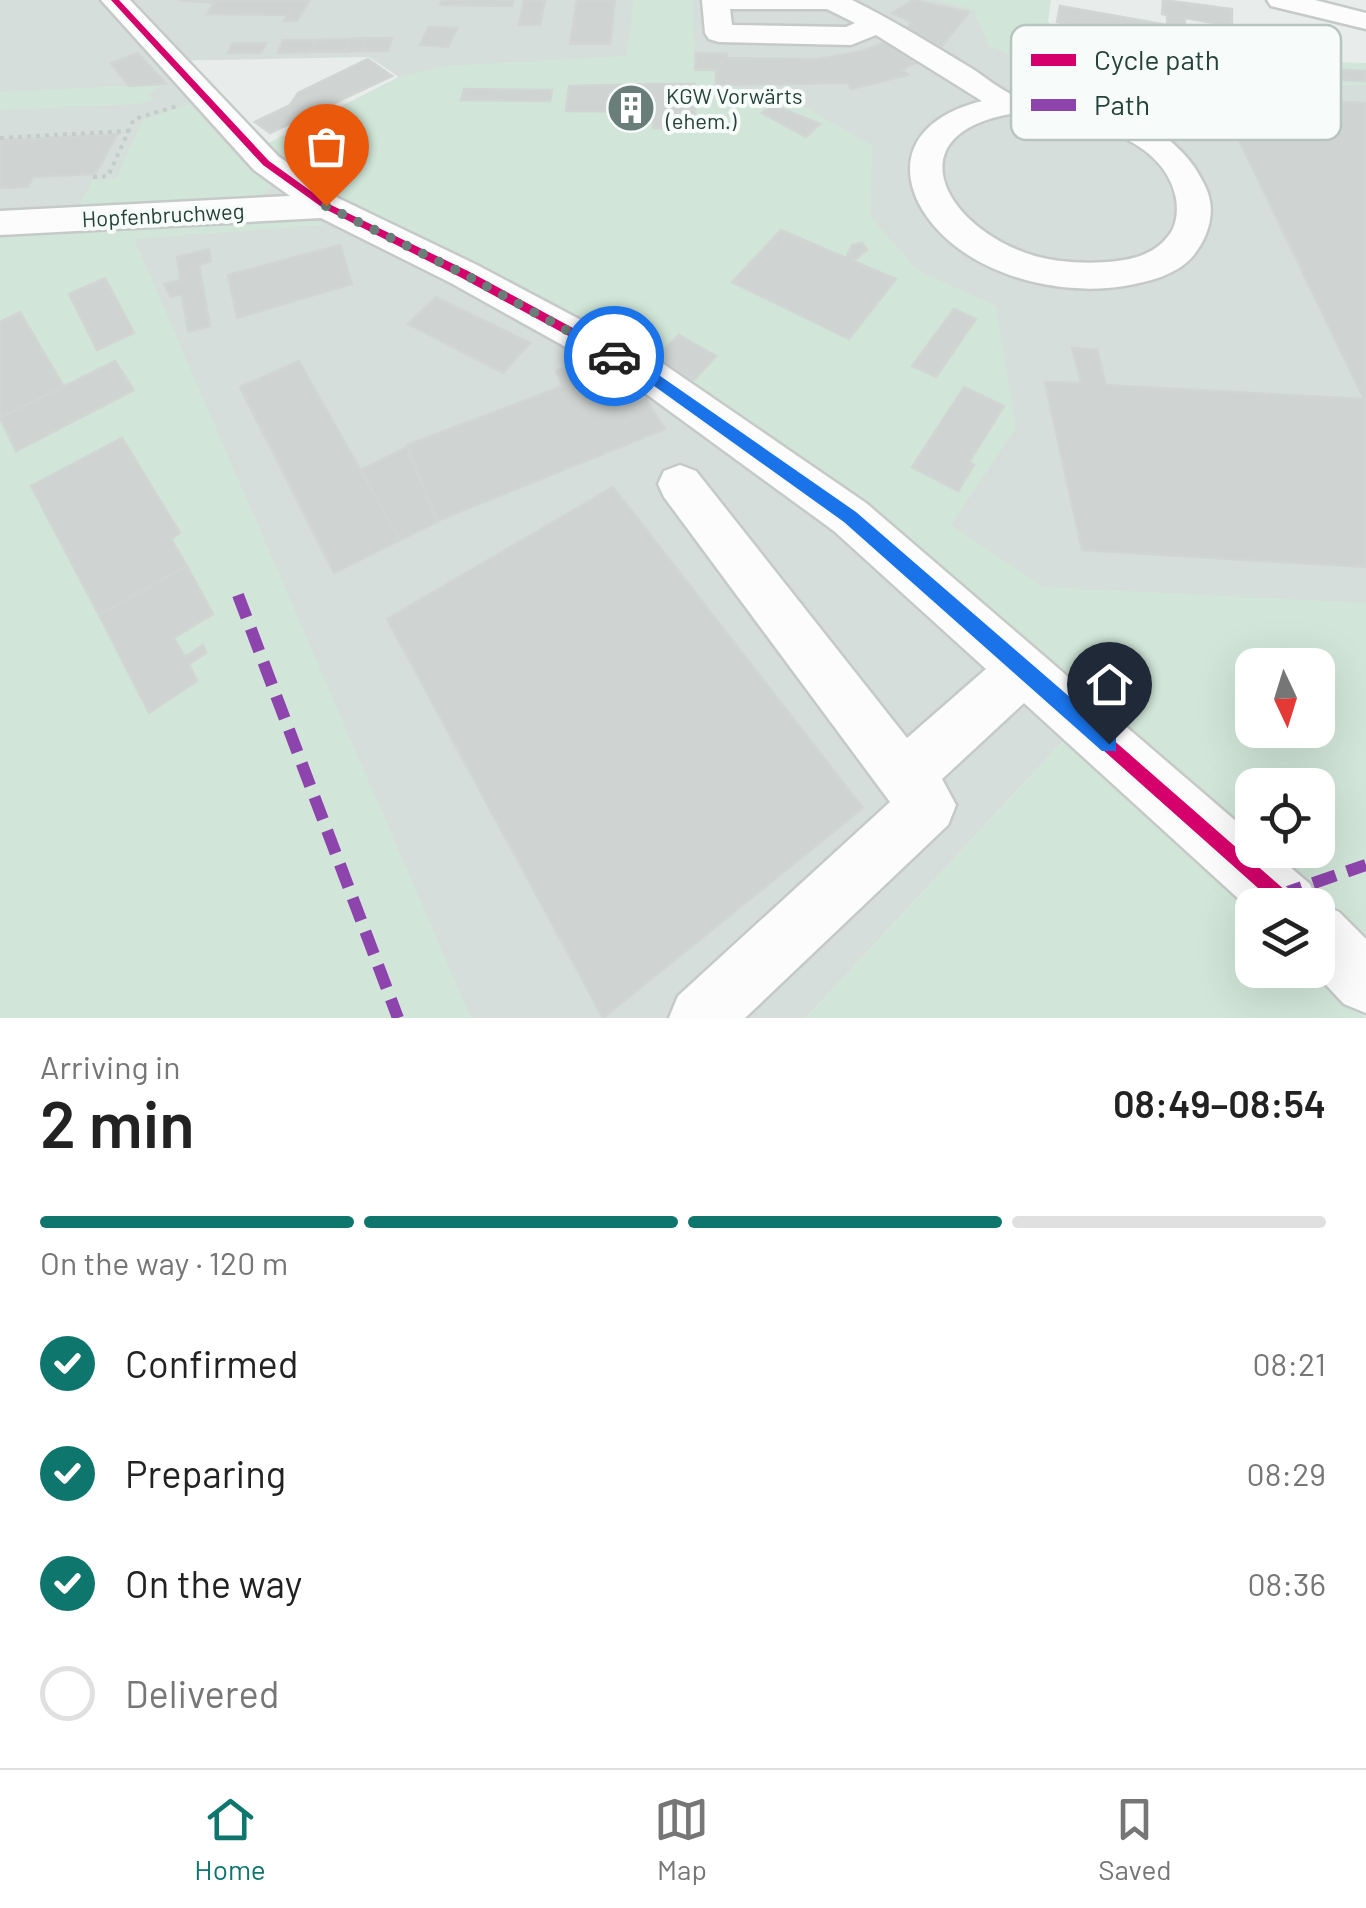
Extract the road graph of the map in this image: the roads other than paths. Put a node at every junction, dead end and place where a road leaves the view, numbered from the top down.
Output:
1 (115, 0) edge
2 (830, 0) edge
3 (1280, 0) edge
4 (1366, 21) edge
5 (878, 23) junction
6 (1010, 105) joint
7 (1146, 140) edge
8 (326, 206) junction
9 (0, 223) edge
10 (680, 484) dead end
11 (1024, 668) junction
12 (904, 777) junction
13 (1270, 888) edge
14 (1335, 950) edge
15 (1366, 982) edge
16 (700, 1018) edge

1 - 8 street, Hopfenbruchweg
2 - 5 street
2 - 5 street
3 - 4 street
5 - 6 street
6 - 7 street
8 - 9 street, Hopfenbruchweg
8 - 11 street, Hopfenbruchweg
10 - 12 street
11 - 12 street
11 - 13 street, Hopfenbruchweg
12 - 16 street
14 - 15 street

